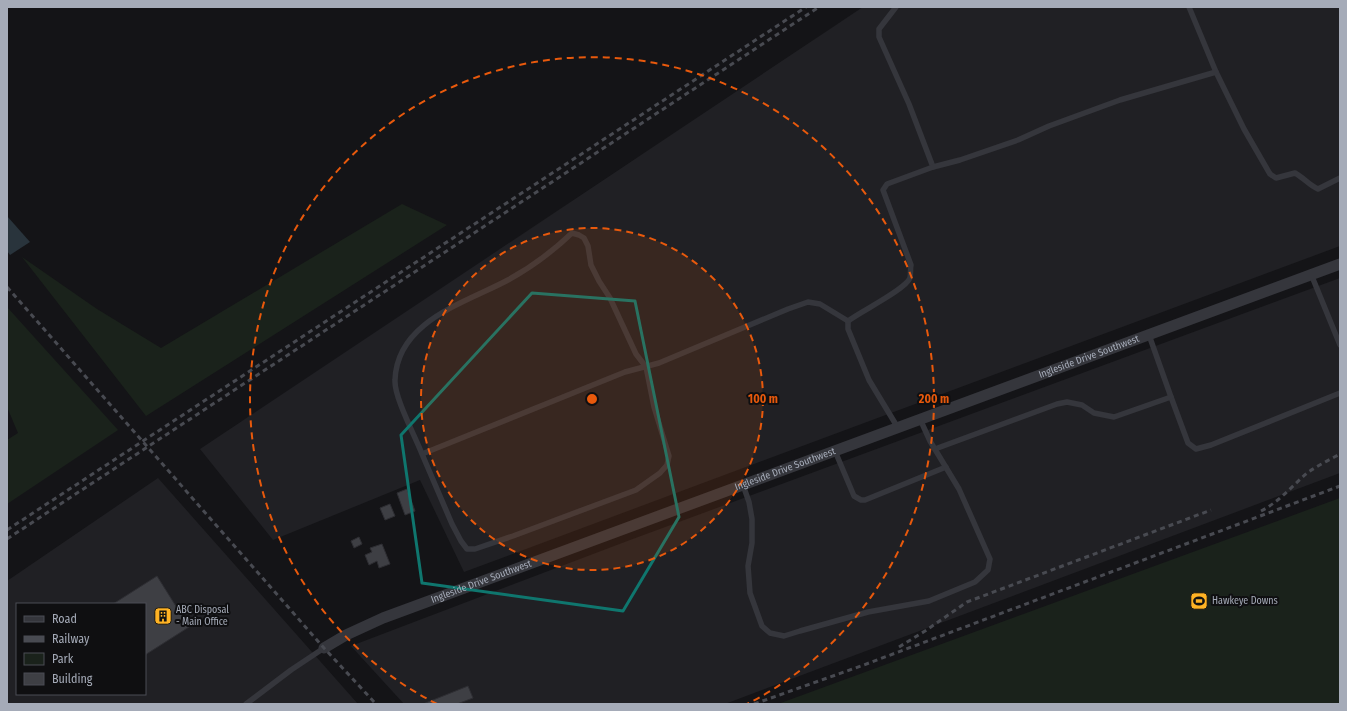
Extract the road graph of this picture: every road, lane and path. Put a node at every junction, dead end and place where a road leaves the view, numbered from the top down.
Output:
1 (896, 7) edge
2 (1189, 7) edge
3 (1216, 72) junction
4 (932, 167) junction
5 (1340, 178) edge
6 (1340, 264) edge
7 (1311, 274) junction
8 (848, 320) junction
9 (1149, 335) junction
10 (1340, 345) edge
11 (646, 367) junction
12 (1340, 393) edge
13 (1171, 398) junction
14 (920, 420) junction
15 (898, 428) junction
16 (935, 449) junction
17 (835, 451) junction
18 (422, 454) junction
19 (946, 467) junction
20 (743, 485) junction
21 (324, 648) joint
22 (246, 704) edge

1 - 4 lane
2 - 3 lane
3 - 4 lane
3 - 5 lane
4 - 8 lane
6 - 7 street, Ingleside Drive Southwest
7 - 9 street, Ingleside Drive Southwest
7 - 10 lane
8 - 11 lane
8 - 15 lane
9 - 13 lane
9 - 14 street, Ingleside Drive Southwest
11 - 18 lane
11 - 18 lane
11 - 18 lane
12 - 13 lane
13 - 16 lane
14 - 15 street, Ingleside Drive Southwest
14 - 16 lane
15 - 17 street, Ingleside Drive Southwest
16 - 19 lane
17 - 19 lane
17 - 20 street, Ingleside Drive Southwest
19 - 20 lane
20 - 21 street, Ingleside Drive Southwest
21 - 22 lane, Ingleside Drive Southwest

